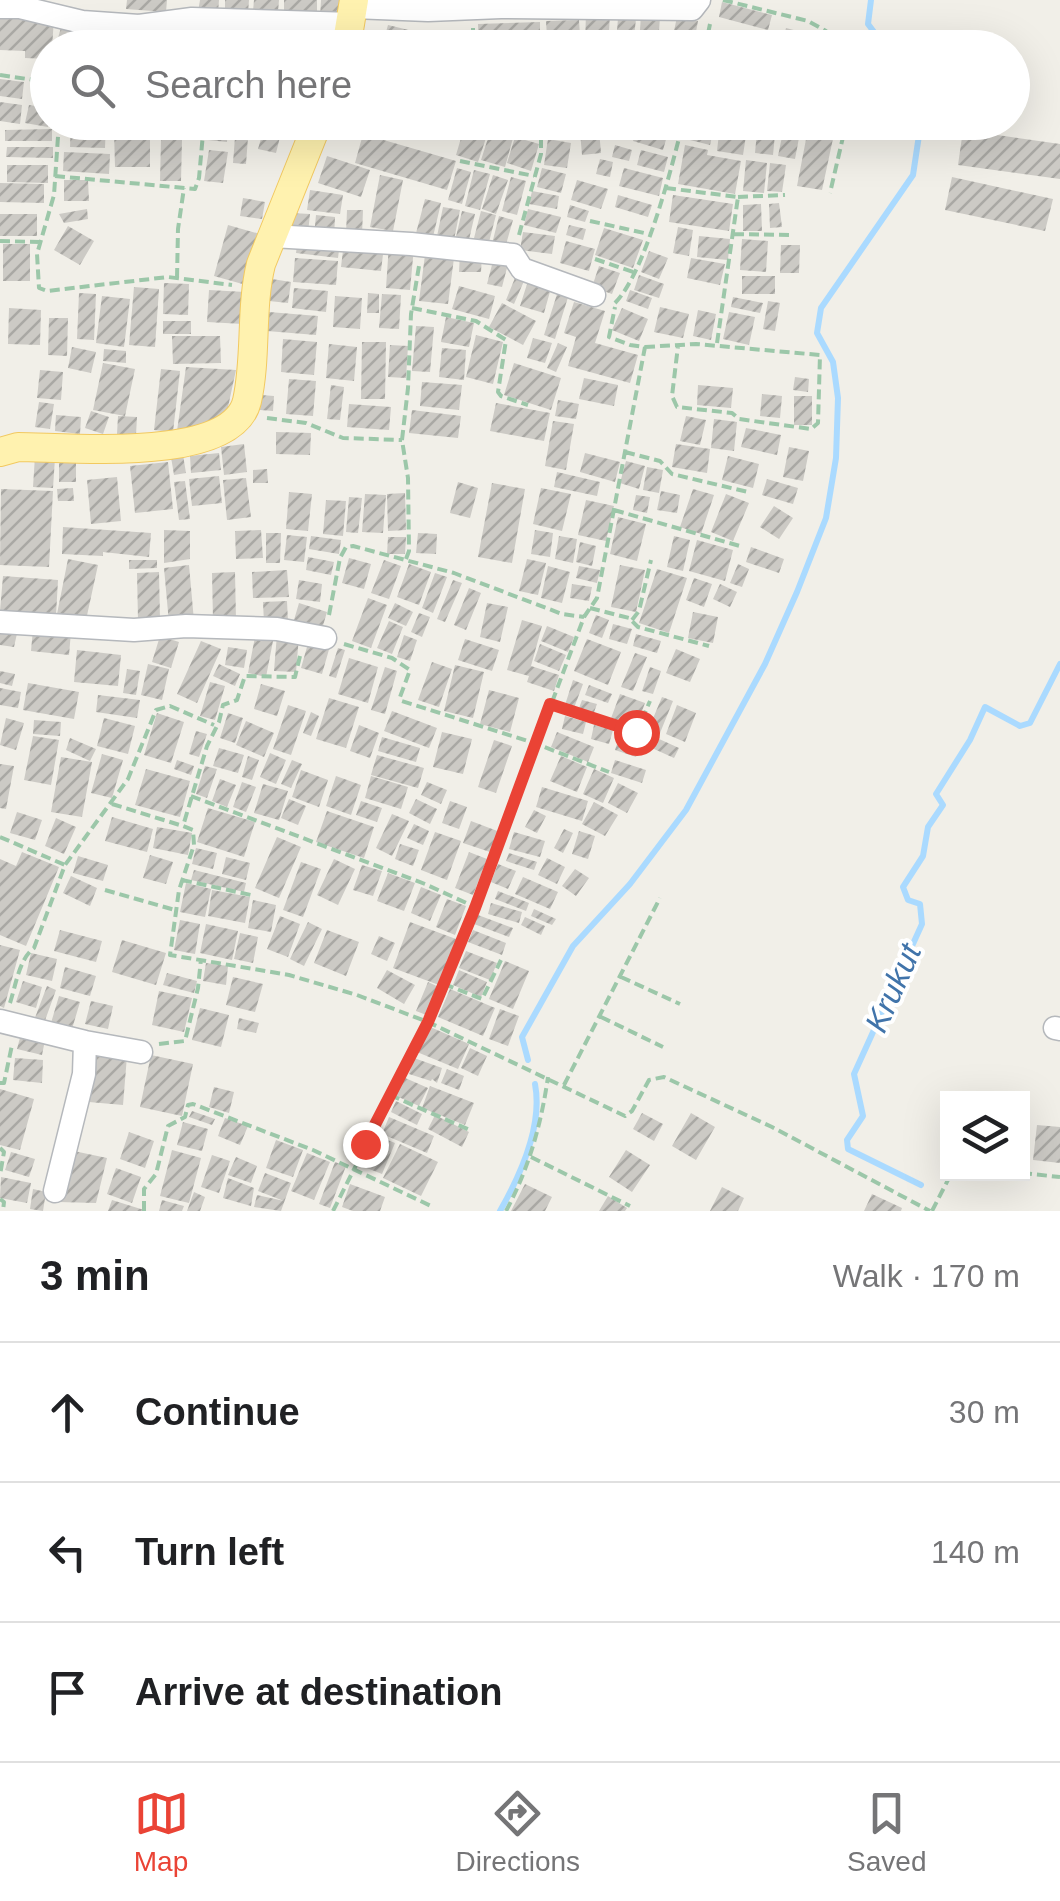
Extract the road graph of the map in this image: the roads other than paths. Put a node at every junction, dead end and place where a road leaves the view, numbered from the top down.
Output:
1 (699, 0) edge
2 (0, 8) edge
3 (351, 20) edge
4 (311, 140) edge
5 (272, 236) junction
6 (605, 299) road end
7 (0, 452) edge
8 (0, 622) edge
9 (314, 636) road end
10 (7, 1023) edge
11 (85, 1042) junction
12 (141, 1052) road end
13 (56, 1191) dead end

1 - 3 street
2 - 3 street
4 - 5 main road
5 - 6 street
5 - 7 main road
8 - 9 street
10 - 11 street
11 - 12 street
11 - 13 street

